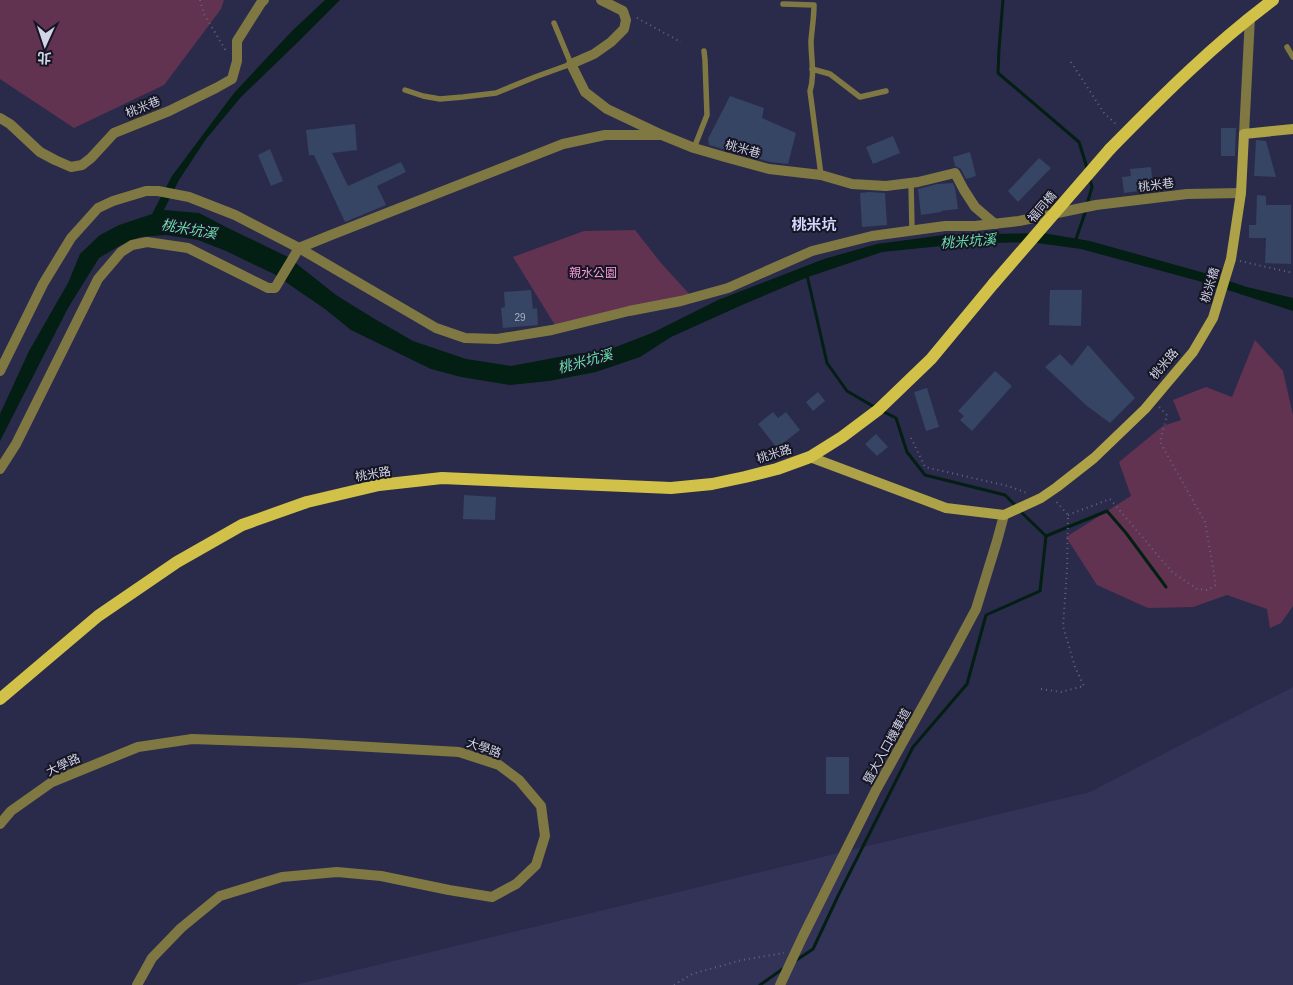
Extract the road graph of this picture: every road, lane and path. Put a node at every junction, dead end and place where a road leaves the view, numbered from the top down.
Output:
1 (200, 0) edge
2 (264, 0) edge
3 (602, 0) edge
4 (1273, 0) edge
5 (784, 4) dead end
6 (623, 10) junction
7 (1250, 17) junction
8 (554, 23) dead end
9 (681, 42) dead end
10 (1287, 47) dead end
11 (704, 51) dead end
12 (1293, 57) edge
13 (237, 61) junction
14 (1070, 62) dead end
15 (571, 64) junction
16 (812, 69) junction
17 (405, 90) dead end
18 (886, 91) dead end
19 (0, 118) edge
20 (1293, 129) edge
21 (1126, 133) junction
22 (1244, 134) junction
23 (662, 135) junction
24 (694, 148) junction
25 (821, 175) junction
26 (911, 182) junction
27 (1241, 193) junction
28 (995, 224) junction
29 (912, 230) junction
30 (297, 251) junction
31 (1231, 259) junction
32 (1293, 272) edge
33 (994, 283) joint
34 (1213, 318) joint
35 (0, 371) edge
36 (1153, 399) junction
37 (911, 438) dead end
38 (810, 457) junction
39 (0, 469) edge
40 (1045, 495) junction
41 (1004, 515) junction
42 (1068, 516) junction
43 (1041, 689) dead end
44 (0, 699) edge
45 (0, 824) edge
46 (796, 950) junction
47 (137, 985) edge
48 (674, 985) edge
49 (780, 985) edge

1 - 13 path
2 - 13 street, 桃米巷
3 - 6 street
4 - 7 main road
5 - 16 lane
6 - 9 path
6 - 15 street
7 - 21 main road
7 - 22 street
8 - 15 lane
10 - 12 lane
11 - 24 lane
13 - 19 street, 桃米巷
14 - 21 path
15 - 17 lane
15 - 23 street, 桃米巷
16 - 18 lane
16 - 25 lane
20 - 22 street
21 - 33 main road, 福同橋, bridge
22 - 27 street, 桃米橋
23 - 24 street, 桃米巷
23 - 30 street
24 - 25 street, 桃米巷
25 - 26 street, 桃米巷
26 - 28 street, 桃米巷
26 - 29 lane
27 - 28 street, 桃米巷
27 - 31 street, 桃米橋
28 - 29 street
29 - 30 street
30 - 35 street
30 - 39 street
31 - 32 path
31 - 34 street, 桃米橋
33 - 38 main road, 桃米路
34 - 36 street, 桃米路
36 - 40 street, 桃米路
36 - 42 path
37 - 40 path
38 - 41 street, 桃米路
38 - 44 main road, 桃米路
40 - 41 street, 桃米路
40 - 42 path
41 - 46 street, 暨大入口機車道
42 - 43 path
45 - 47 street, 大學路
46 - 48 path
46 - 49 street, 暨大入口機車道

